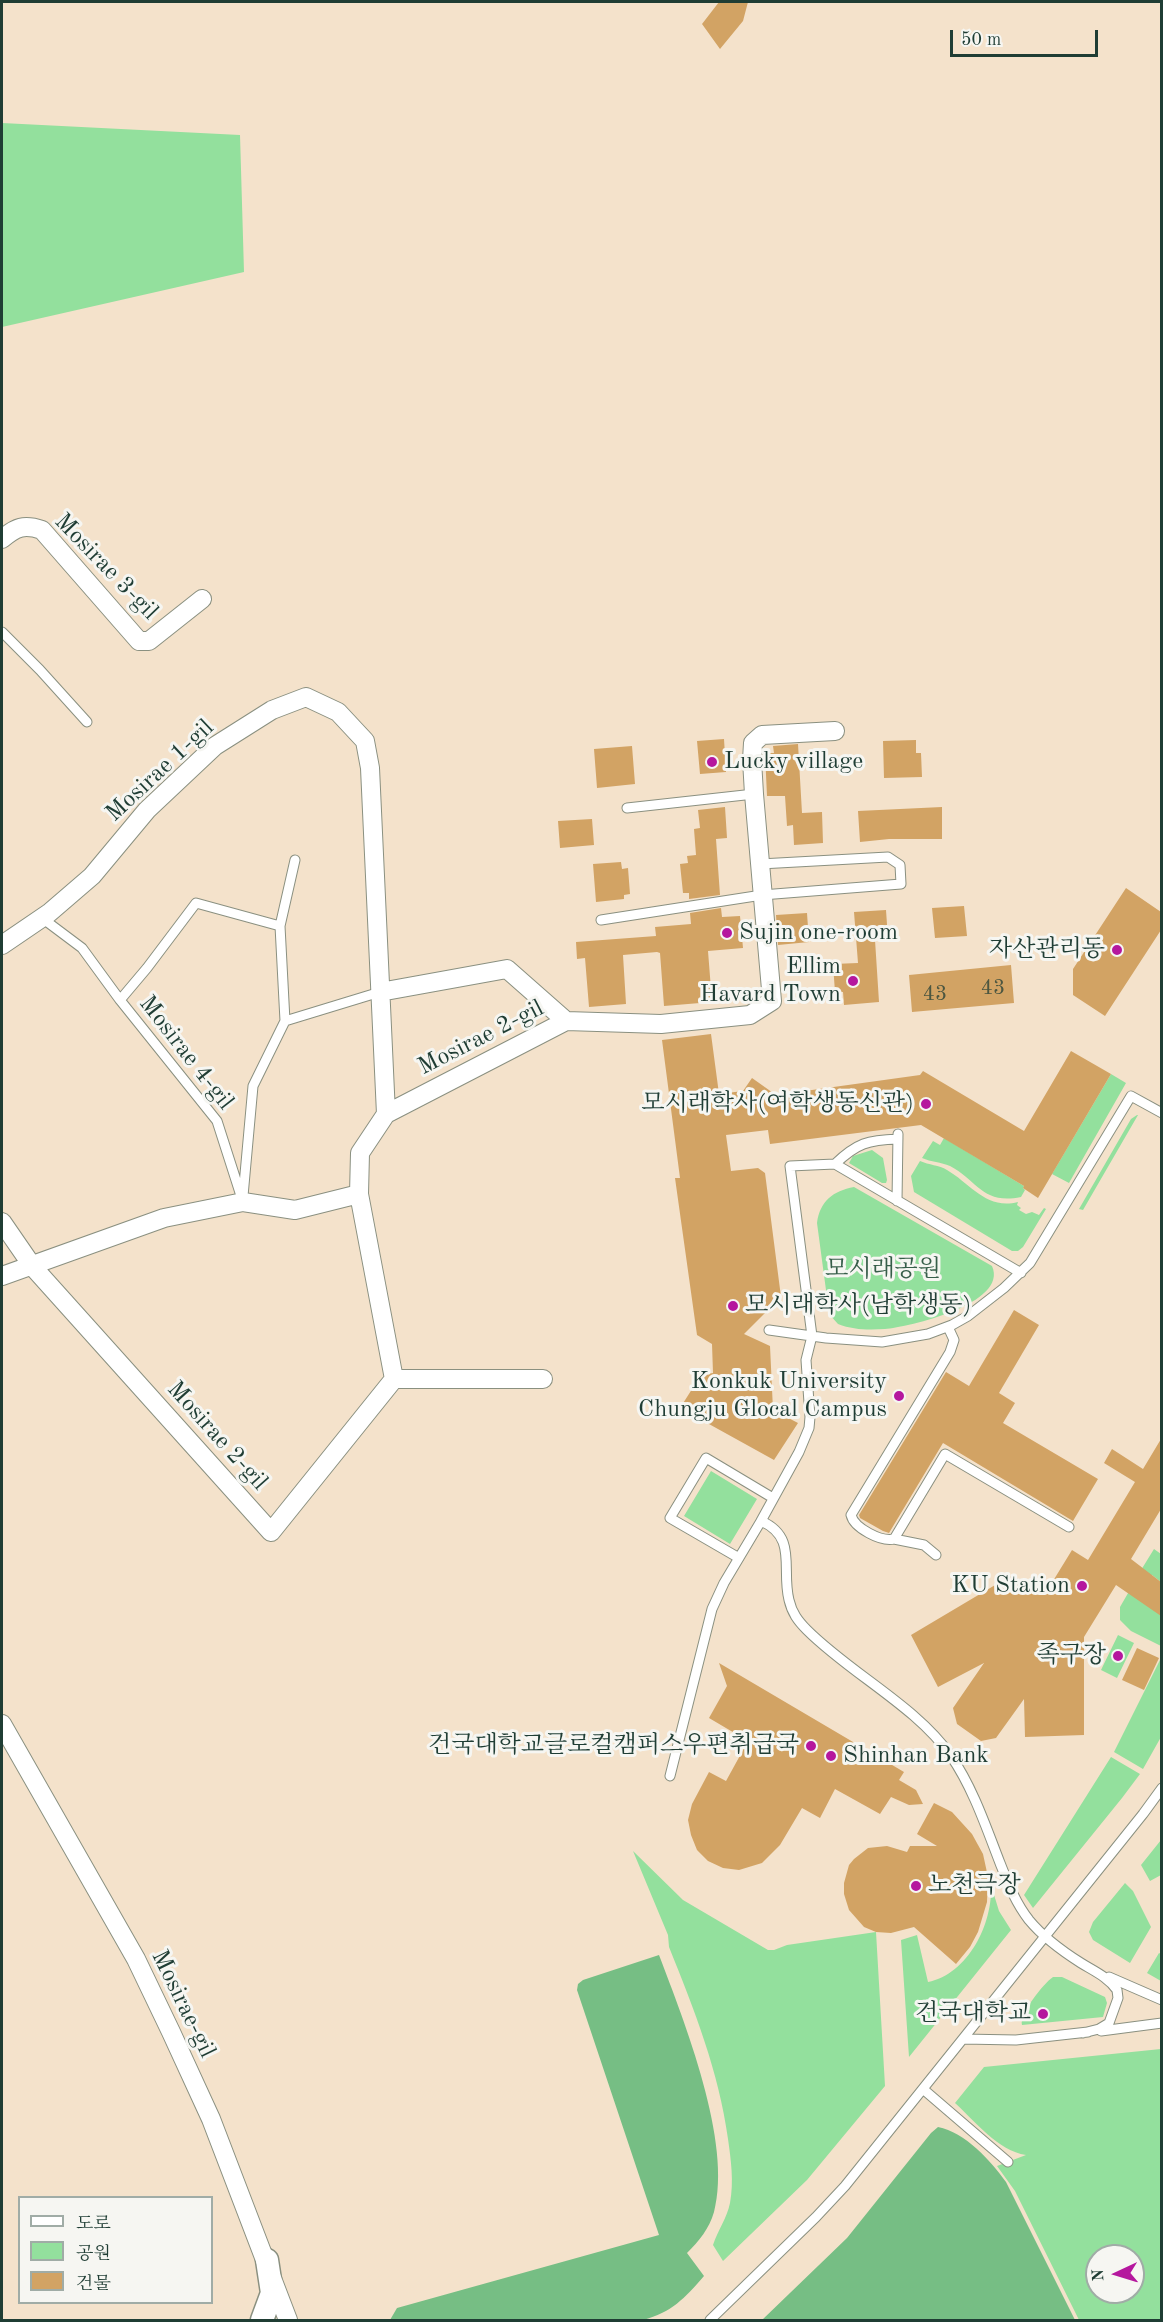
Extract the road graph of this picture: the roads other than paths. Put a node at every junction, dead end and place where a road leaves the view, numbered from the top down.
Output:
1 (2, 539) edge
2 (202, 599) dead end
3 (2, 632) edge
4 (87, 722) dead end
5 (835, 731) dead end
6 (754, 794) junction
7 (627, 808) dead end
8 (295, 860) dead end
9 (760, 864) junction
10 (762, 895) junction
11 (42, 918) junction
12 (601, 920) dead end
13 (280, 926) junction
14 (2, 945) edge
15 (380, 992) junction
16 (120, 1000) junction
17 (285, 1021) junction
18 (566, 1021) junction
19 (1161, 1113) edge
20 (386, 1114) junction
21 (835, 1164) junction
22 (359, 1194) junction
23 (897, 1201) junction
24 (243, 1202) junction
25 (2, 1222) edge
26 (33, 1267) junction
27 (1021, 1273) junction
28 (2, 1276) edge
29 (948, 1327) junction
30 (769, 1330) dead end
31 (812, 1336) junction
32 (394, 1379) junction
33 (543, 1379) dead end
34 (773, 1498) junction
35 (760, 1521) junction
36 (1069, 1527) dead end
37 (894, 1539) junction
38 (936, 1555) dead end
39 (739, 1558) junction
40 (2, 1724) edge
41 (670, 1776) dead end
42 (1161, 1788) edge
43 (1045, 1936) junction
44 (1092, 1970) junction
45 (1161, 2000) edge
46 (1161, 2023) edge
47 (1083, 2033) junction
48 (963, 2039) junction
49 (923, 2089) junction
50 (1008, 2162) dead end
51 (267, 2260) junction
52 (262, 2320) edge
53 (288, 2320) edge
54 (710, 2320) edge

1 - 2 street, Mosirae 3-gil
3 - 4 lane
5 - 6 street
6 - 7 lane
6 - 9 street
8 - 13 lane, Mosirae 4-gil
9 - 10 street
9 - 10 lane
10 - 12 lane
10 - 18 street
11 - 14 street, Mosirae 1-gil
11 - 15 street, Mosirae 1-gil
11 - 16 lane, Mosirae 4-gil
13 - 16 lane, Mosirae 4-gil
13 - 17 lane, Mosirae 4-gil
15 - 17 lane
15 - 18 street
15 - 20 street, Mosirae 1-gil
16 - 24 lane, Mosirae 4-gil
17 - 24 lane, Mosirae 4-gil
18 - 20 street, Mosirae 2-gil
19 - 27 lane
20 - 22 street
21 - 23 lane
21 - 23 lane
21 - 31 lane
22 - 24 street
22 - 32 street
23 - 27 lane
24 - 26 street
25 - 26 street, Mosirae 2-gil
26 - 28 street
26 - 32 street, Mosirae 2-gil
27 - 29 lane
29 - 31 lane
29 - 37 lane
30 - 31 lane
31 - 34 lane
32 - 33 street
34 - 35 lane
34 - 39 lane
35 - 39 lane
35 - 43 lane
36 - 37 lane
37 - 38 lane
39 - 41 lane
40 - 51 street, Mosirae-gil
42 - 43 lane
43 - 44 lane
43 - 48 lane
44 - 45 lane
44 - 47 lane
46 - 47 lane
47 - 48 lane
48 - 49 lane
49 - 50 lane
49 - 54 lane
51 - 52 street
51 - 53 street, Mosirae-gil

